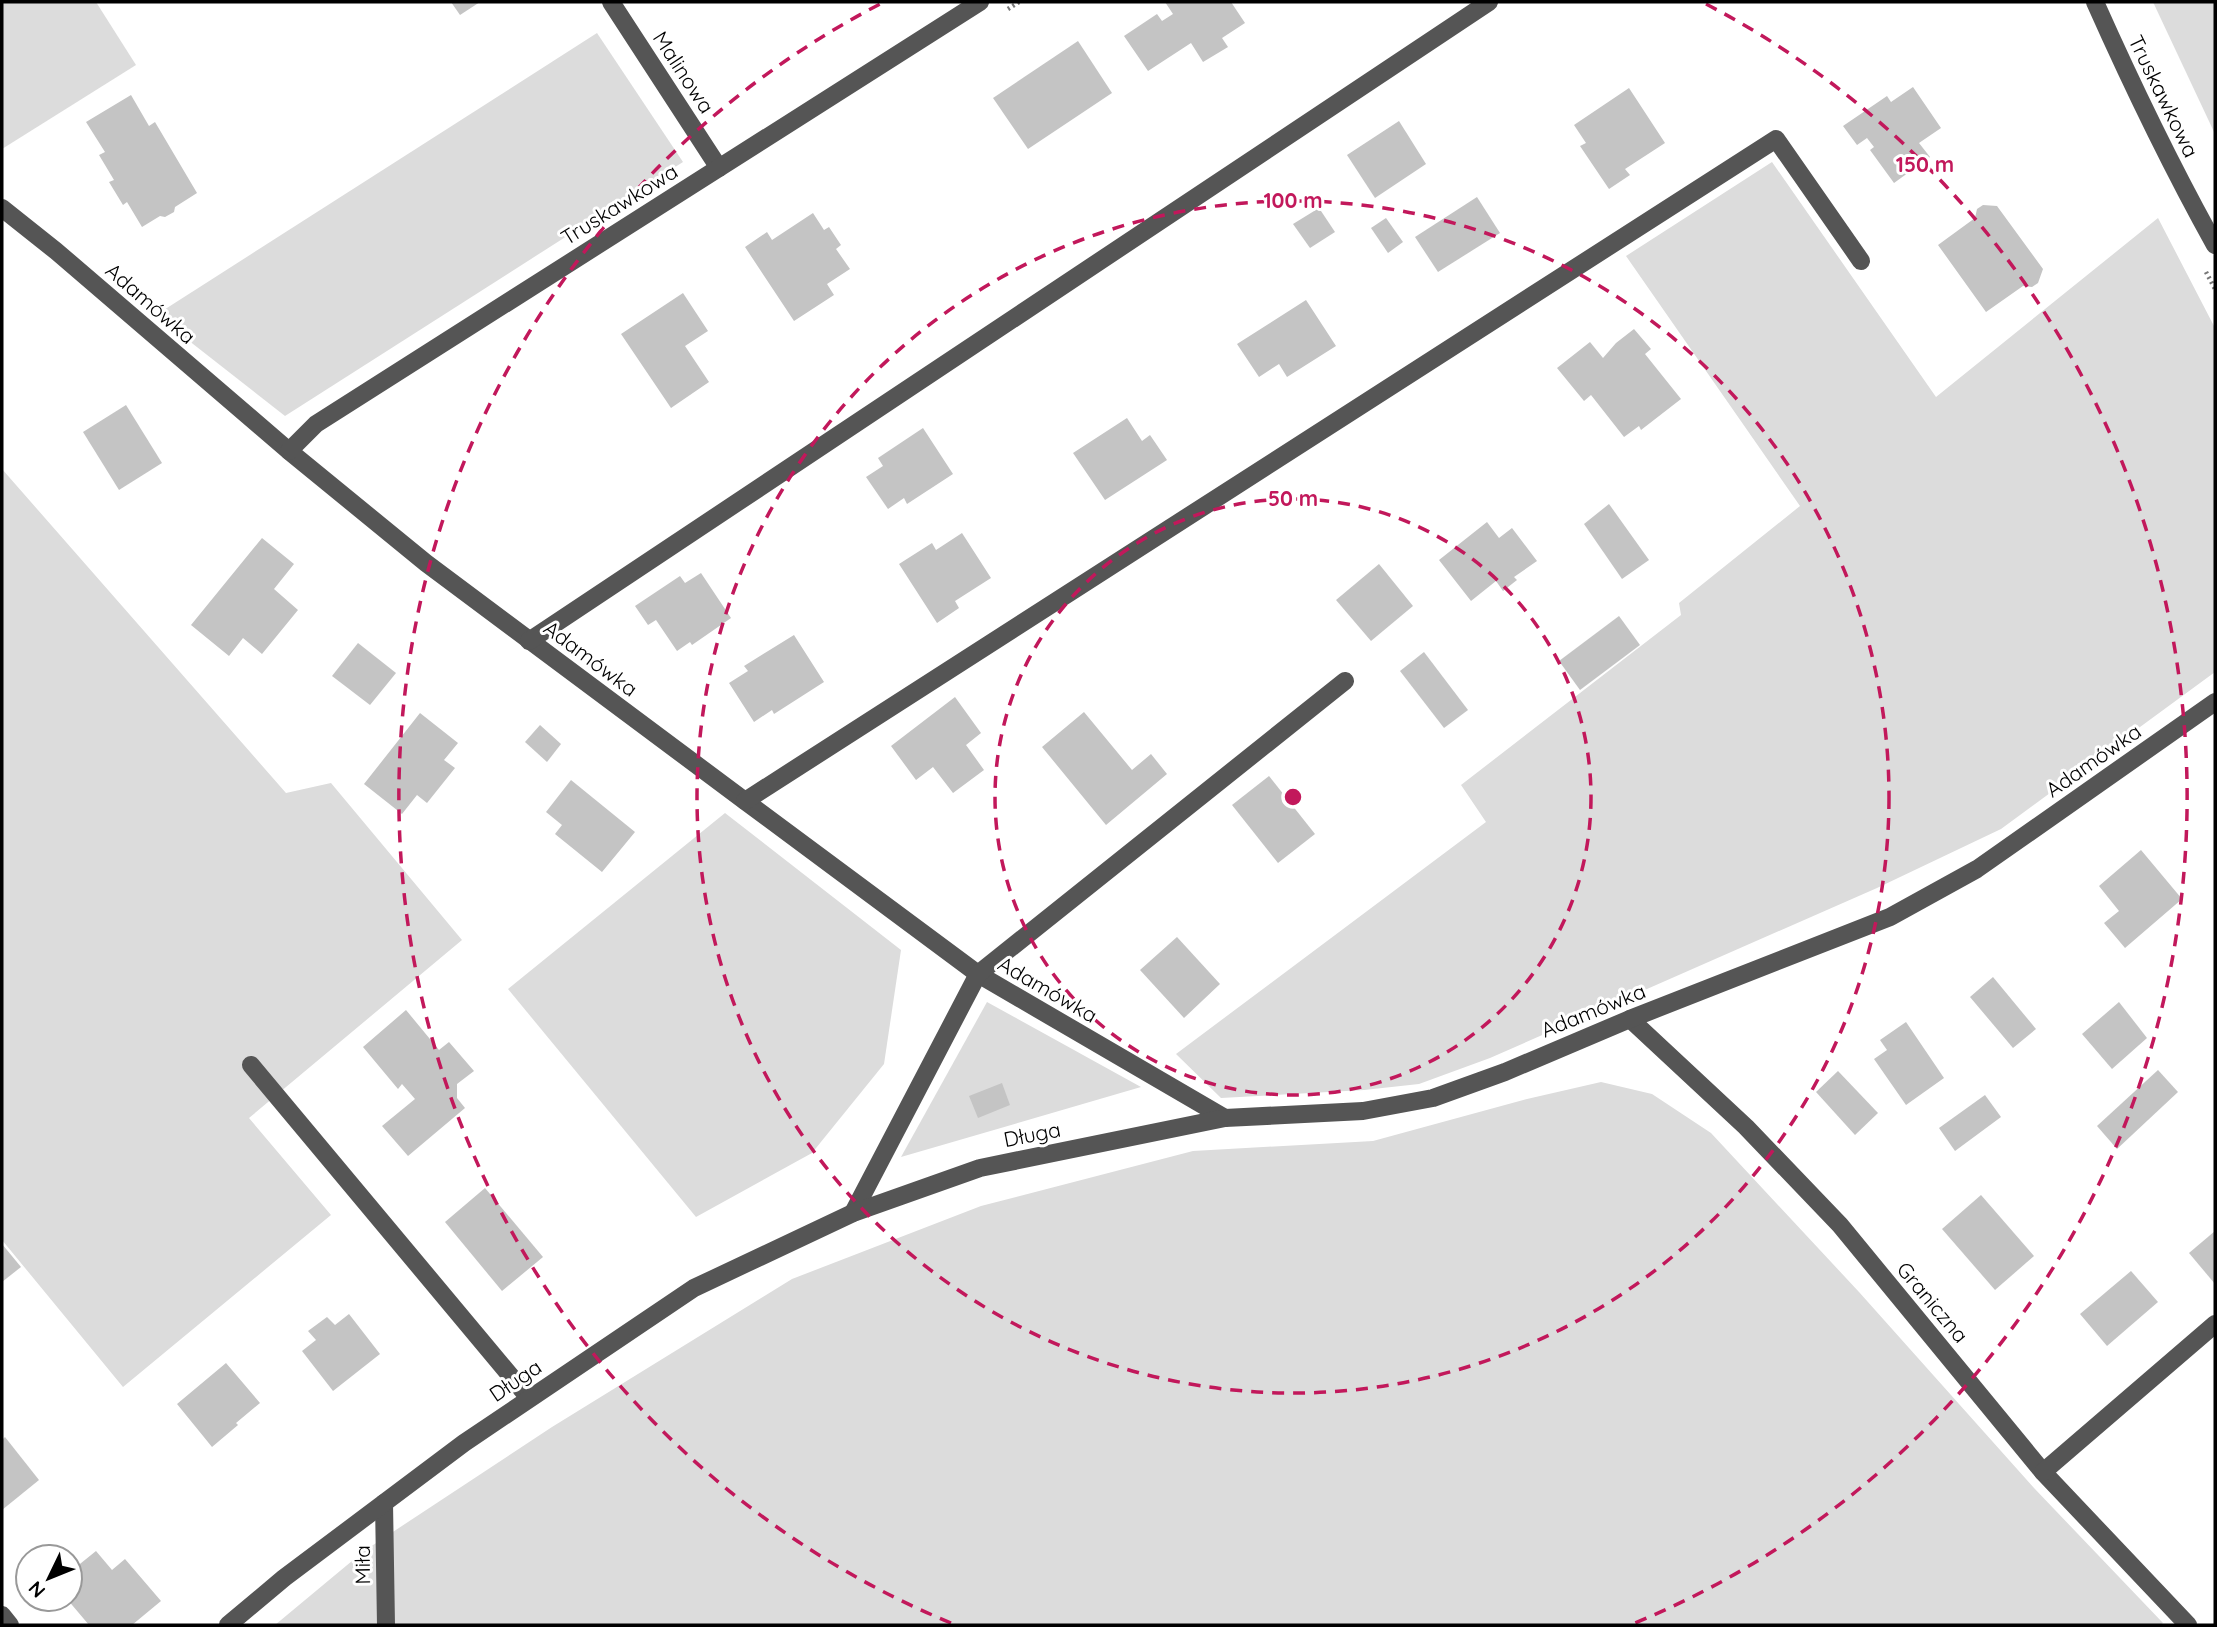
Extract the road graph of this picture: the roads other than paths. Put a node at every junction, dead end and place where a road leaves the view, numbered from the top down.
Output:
1 (611, 2) edge
2 (979, 2) edge
3 (1489, 2) edge
4 (2095, 2) edge
5 (719, 168) junction
6 (2, 208) edge
7 (2215, 245) edge
8 (1861, 261) dead end
9 (289, 451) junction
10 (529, 641) junction
11 (1345, 681) dead end
12 (2215, 702) edge
13 (745, 801) junction
14 (978, 974) junction
15 (1630, 1019) junction
16 (251, 1065) dead end
17 (1226, 1118) junction
18 (853, 1213) junction
19 (2215, 1324) edge
20 (529, 1398) junction
21 (2043, 1472) junction
22 (384, 1503) junction
23 (2, 1615) edge
24 (10, 1625) edge
25 (228, 1625) edge
26 (386, 1625) edge
27 (2188, 1625) edge

1 - 5 street, Malinowa
2 - 5 street, Truskawkowa
3 - 10 street
4 - 7 street, Truskawkowa
5 - 9 street, Truskawkowa
6 - 9 street, Adamówka
8 - 13 street
9 - 10 street, Adamówka
10 - 13 street, Adamówka
11 - 14 street
12 - 15 street, Adamówka
13 - 14 street, Adamówka
14 - 17 street, Adamówka
14 - 18 street
15 - 17 street, Adamówka
15 - 21 street, Graniczna
16 - 20 street
17 - 18 street, Długa
18 - 20 street, Długa
19 - 21 street
20 - 22 street, Długa
21 - 27 street, Graniczna
22 - 25 street, Długa
22 - 26 street, Miła
23 - 24 street

